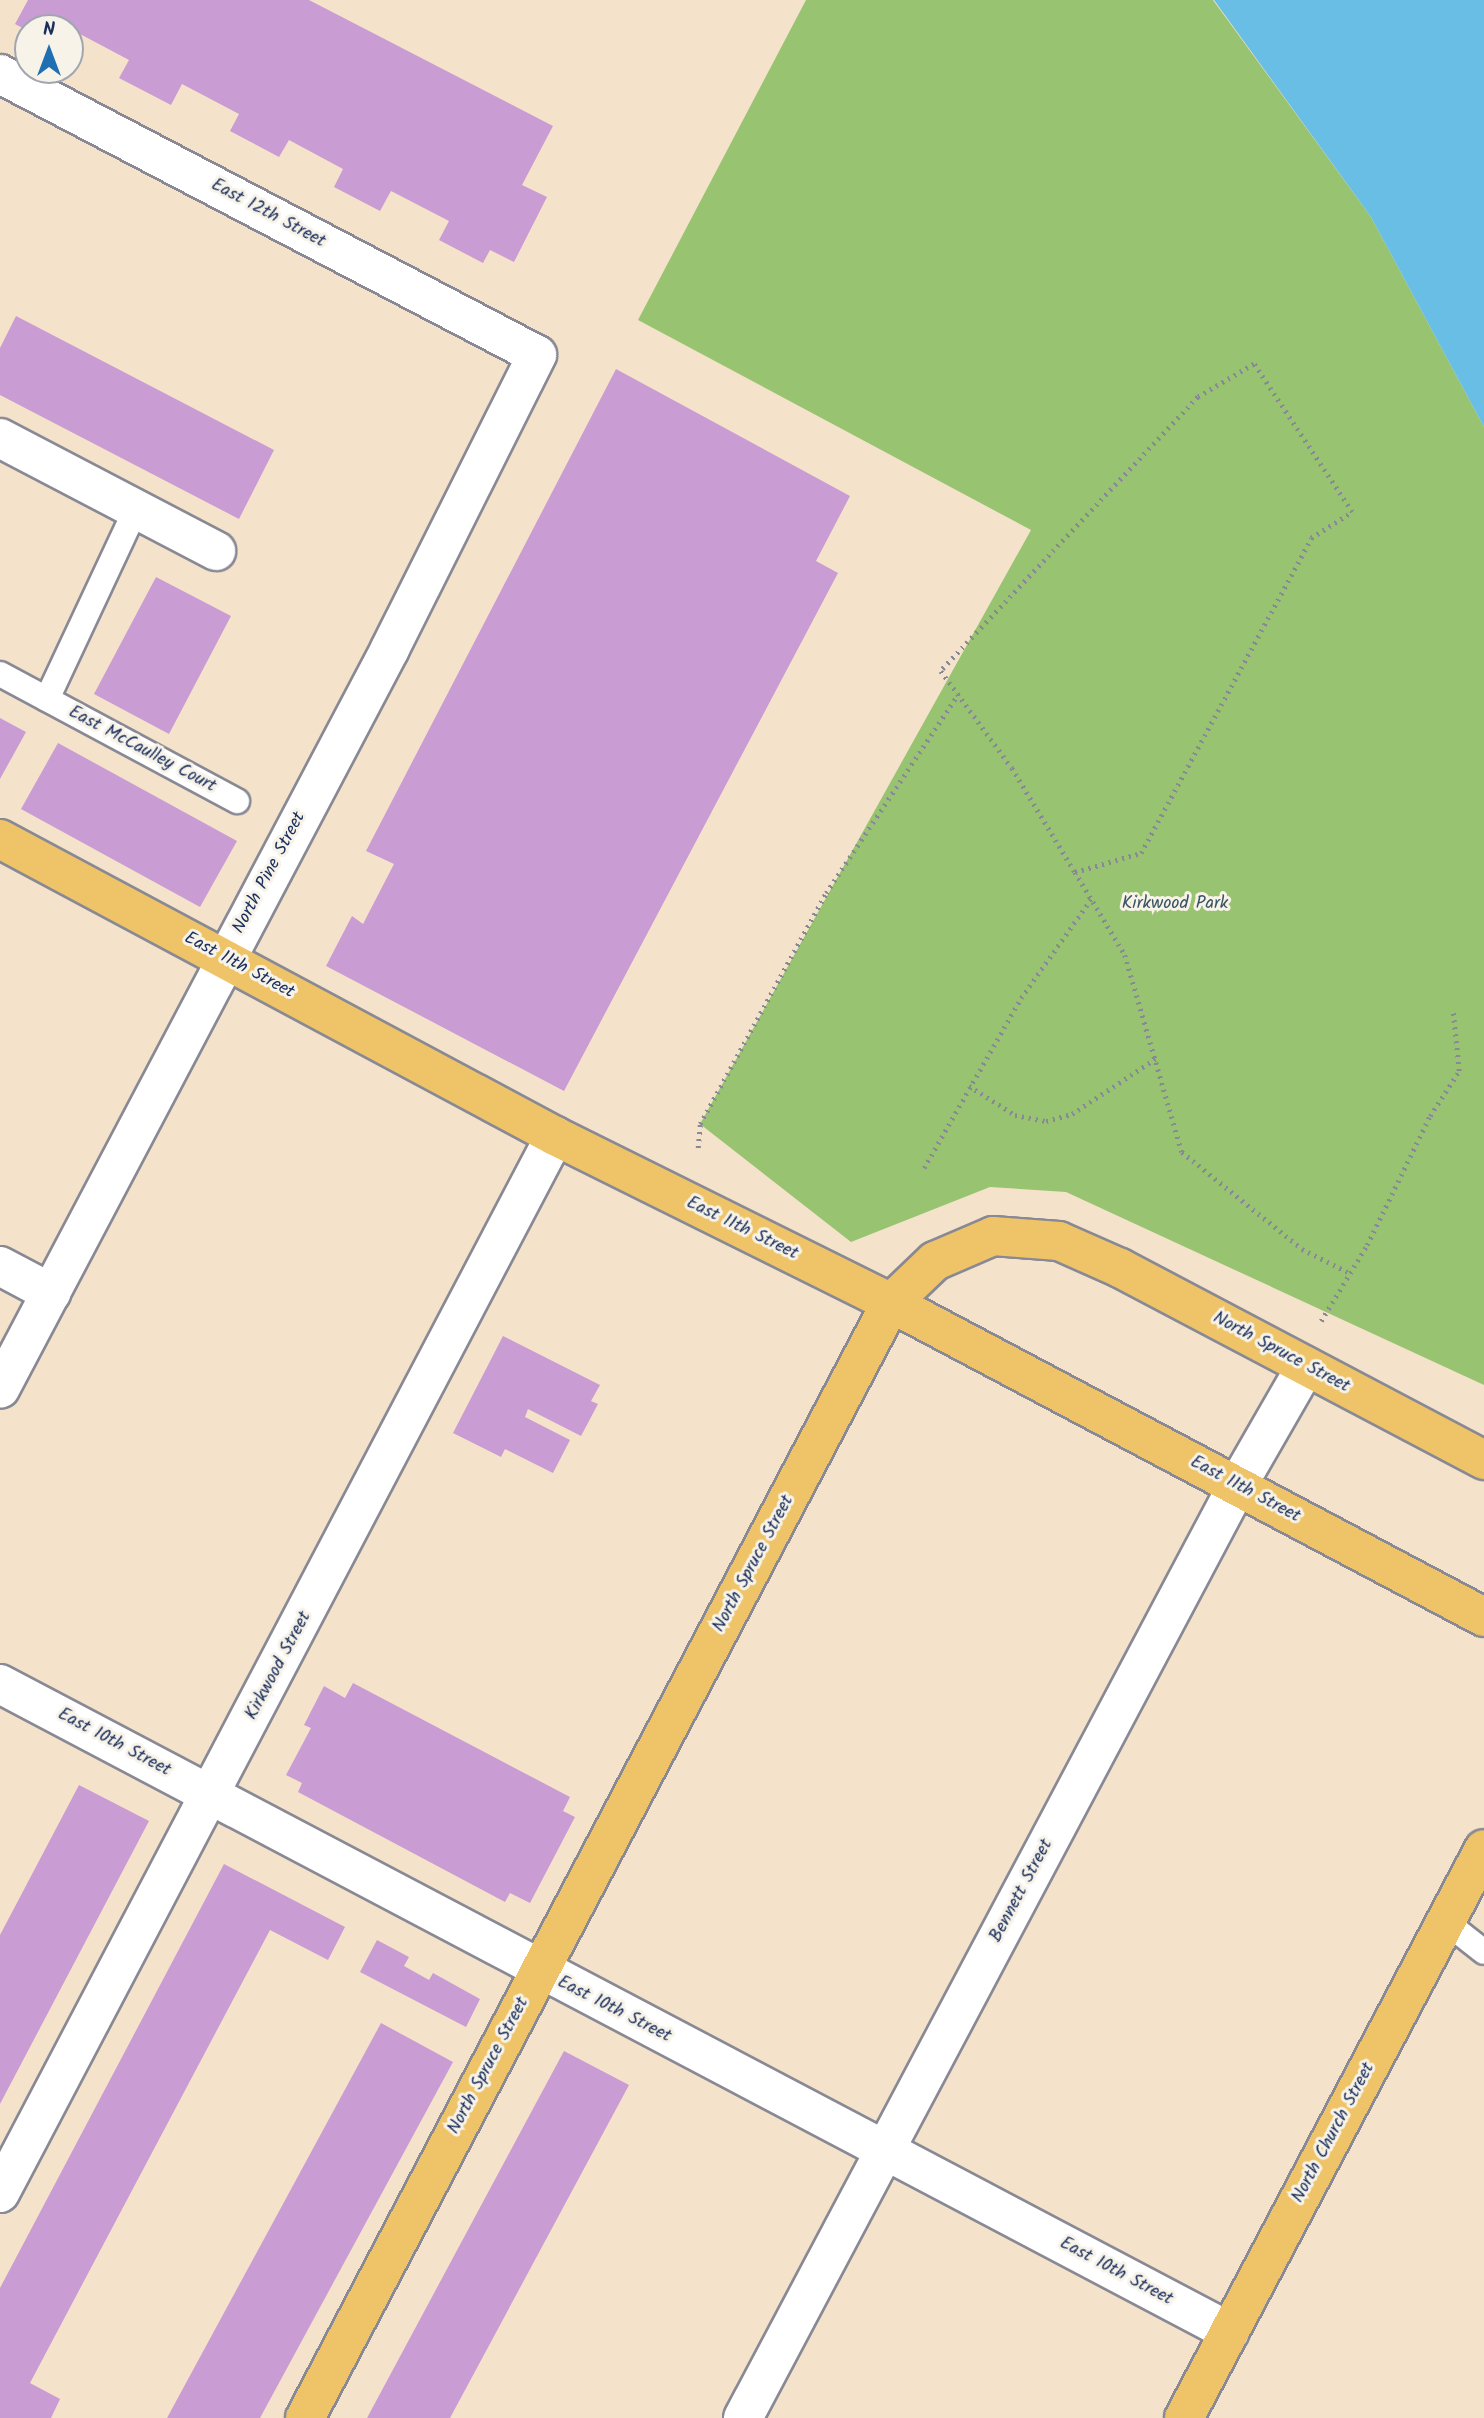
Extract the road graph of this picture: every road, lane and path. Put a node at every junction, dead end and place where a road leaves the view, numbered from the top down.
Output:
1 (0, 74) edge
2 (537, 355) joint
3 (0, 438) edge
4 (135, 511) junction
5 (216, 551) dead end
6 (0, 674) edge
7 (958, 694) junction
8 (47, 699) junction
9 (237, 801) dead end
10 (0, 839) edge
11 (1075, 872) junction
12 (1091, 899) junction
13 (224, 958) junction
14 (1453, 1011) dead end
15 (1155, 1059) junction
16 (969, 1086) junction
17 (555, 1136) junction
18 (698, 1149) dead end
19 (924, 1168) dead end
20 (0, 1266) edge
21 (1350, 1273) junction
22 (51, 1293) junction
23 (891, 1303) junction
24 (1321, 1321) dead end
25 (1306, 1366) junction
26 (0, 1390) edge
27 (1484, 1460) edge
28 (1237, 1486) junction
29 (1484, 1617) edge
30 (0, 1684) edge
31 (212, 1795) junction
32 (1484, 1849) edge
33 (1446, 1922) junction
34 (1484, 1952) edge
35 (538, 1971) junction
36 (886, 2150) junction
37 (0, 2193) edge
38 (1230, 2332) junction
39 (305, 2418) edge
40 (743, 2418) edge
41 (1184, 2418) edge

1 - 2 street, East 12th Street
2 - 13 street, North Pine Street
3 - 4 street
4 - 5 street
4 - 8 lane, East McCaulley Court
6 - 8 lane, East McCaulley Court
7 - 11 path
7 - 11 path
7 - 18 path
8 - 9 lane, East McCaulley Court
10 - 13 main road, East 11th Street
11 - 12 path
12 - 15 path
12 - 16 path
13 - 17 main road, East 11th Street
13 - 22 street, North Pine Street
14 - 21 path
15 - 16 path
15 - 21 path
16 - 19 path
17 - 23 main road, East 11th Street
17 - 31 street, Kirkwood Street
20 - 22 street
21 - 24 path
22 - 26 street, North Pine Street
23 - 25 main road, North Spruce Street
23 - 28 main road, East 11th Street
23 - 35 main road, North Spruce Street
25 - 27 main road, North Spruce Street
25 - 28 street, Bennett Street
28 - 29 main road, East 11th Street
28 - 36 street, Bennett Street
30 - 31 street, East 10th Street
31 - 35 street, East 10th Street
31 - 37 street, Kirkwood Street
32 - 33 main road, North Church Street
33 - 34 lane
33 - 38 main road, North Church Street
35 - 36 street, East 10th Street
35 - 39 main road, North Spruce Street
36 - 38 street, East 10th Street
36 - 40 street, Bennett Street
38 - 41 main road, North Church Street

